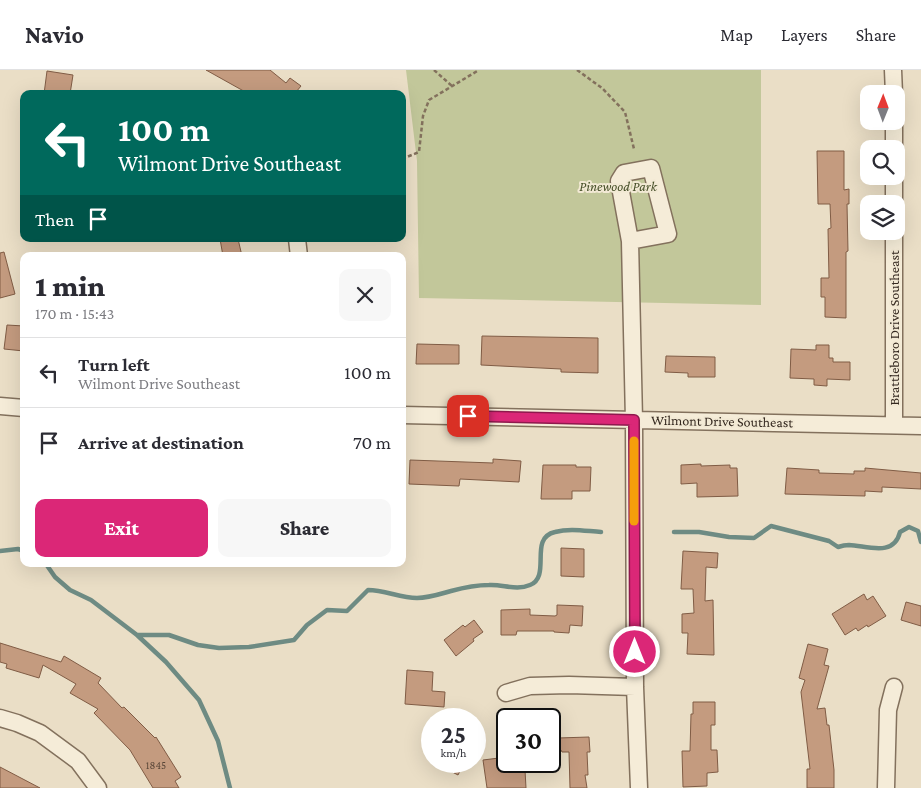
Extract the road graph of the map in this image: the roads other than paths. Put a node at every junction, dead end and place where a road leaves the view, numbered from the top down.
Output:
1 (893, 70) edge
2 (894, 85) edge
3 (894, 240) edge
4 (630, 241) junction
5 (0, 406) edge
6 (20, 408) edge
7 (406, 415) edge
8 (634, 420) junction
9 (894, 425) junction
10 (921, 426) edge
11 (635, 687) junction
12 (894, 687) dead end
13 (506, 694) dead end
14 (0, 718) edge
15 (98, 788) edge
16 (639, 788) edge
17 (886, 788) edge

1 - 2 street
3 - 9 street, Brattleboro Drive Southeast
4 - 4 street
4 - 8 street
5 - 6 street
7 - 8 street, Wilmont Drive Southeast
8 - 9 street, Wilmont Drive Southeast
8 - 11 street
9 - 10 street, Wilmont Drive Southeast
11 - 13 street
11 - 16 street
12 - 17 street
14 - 15 street

